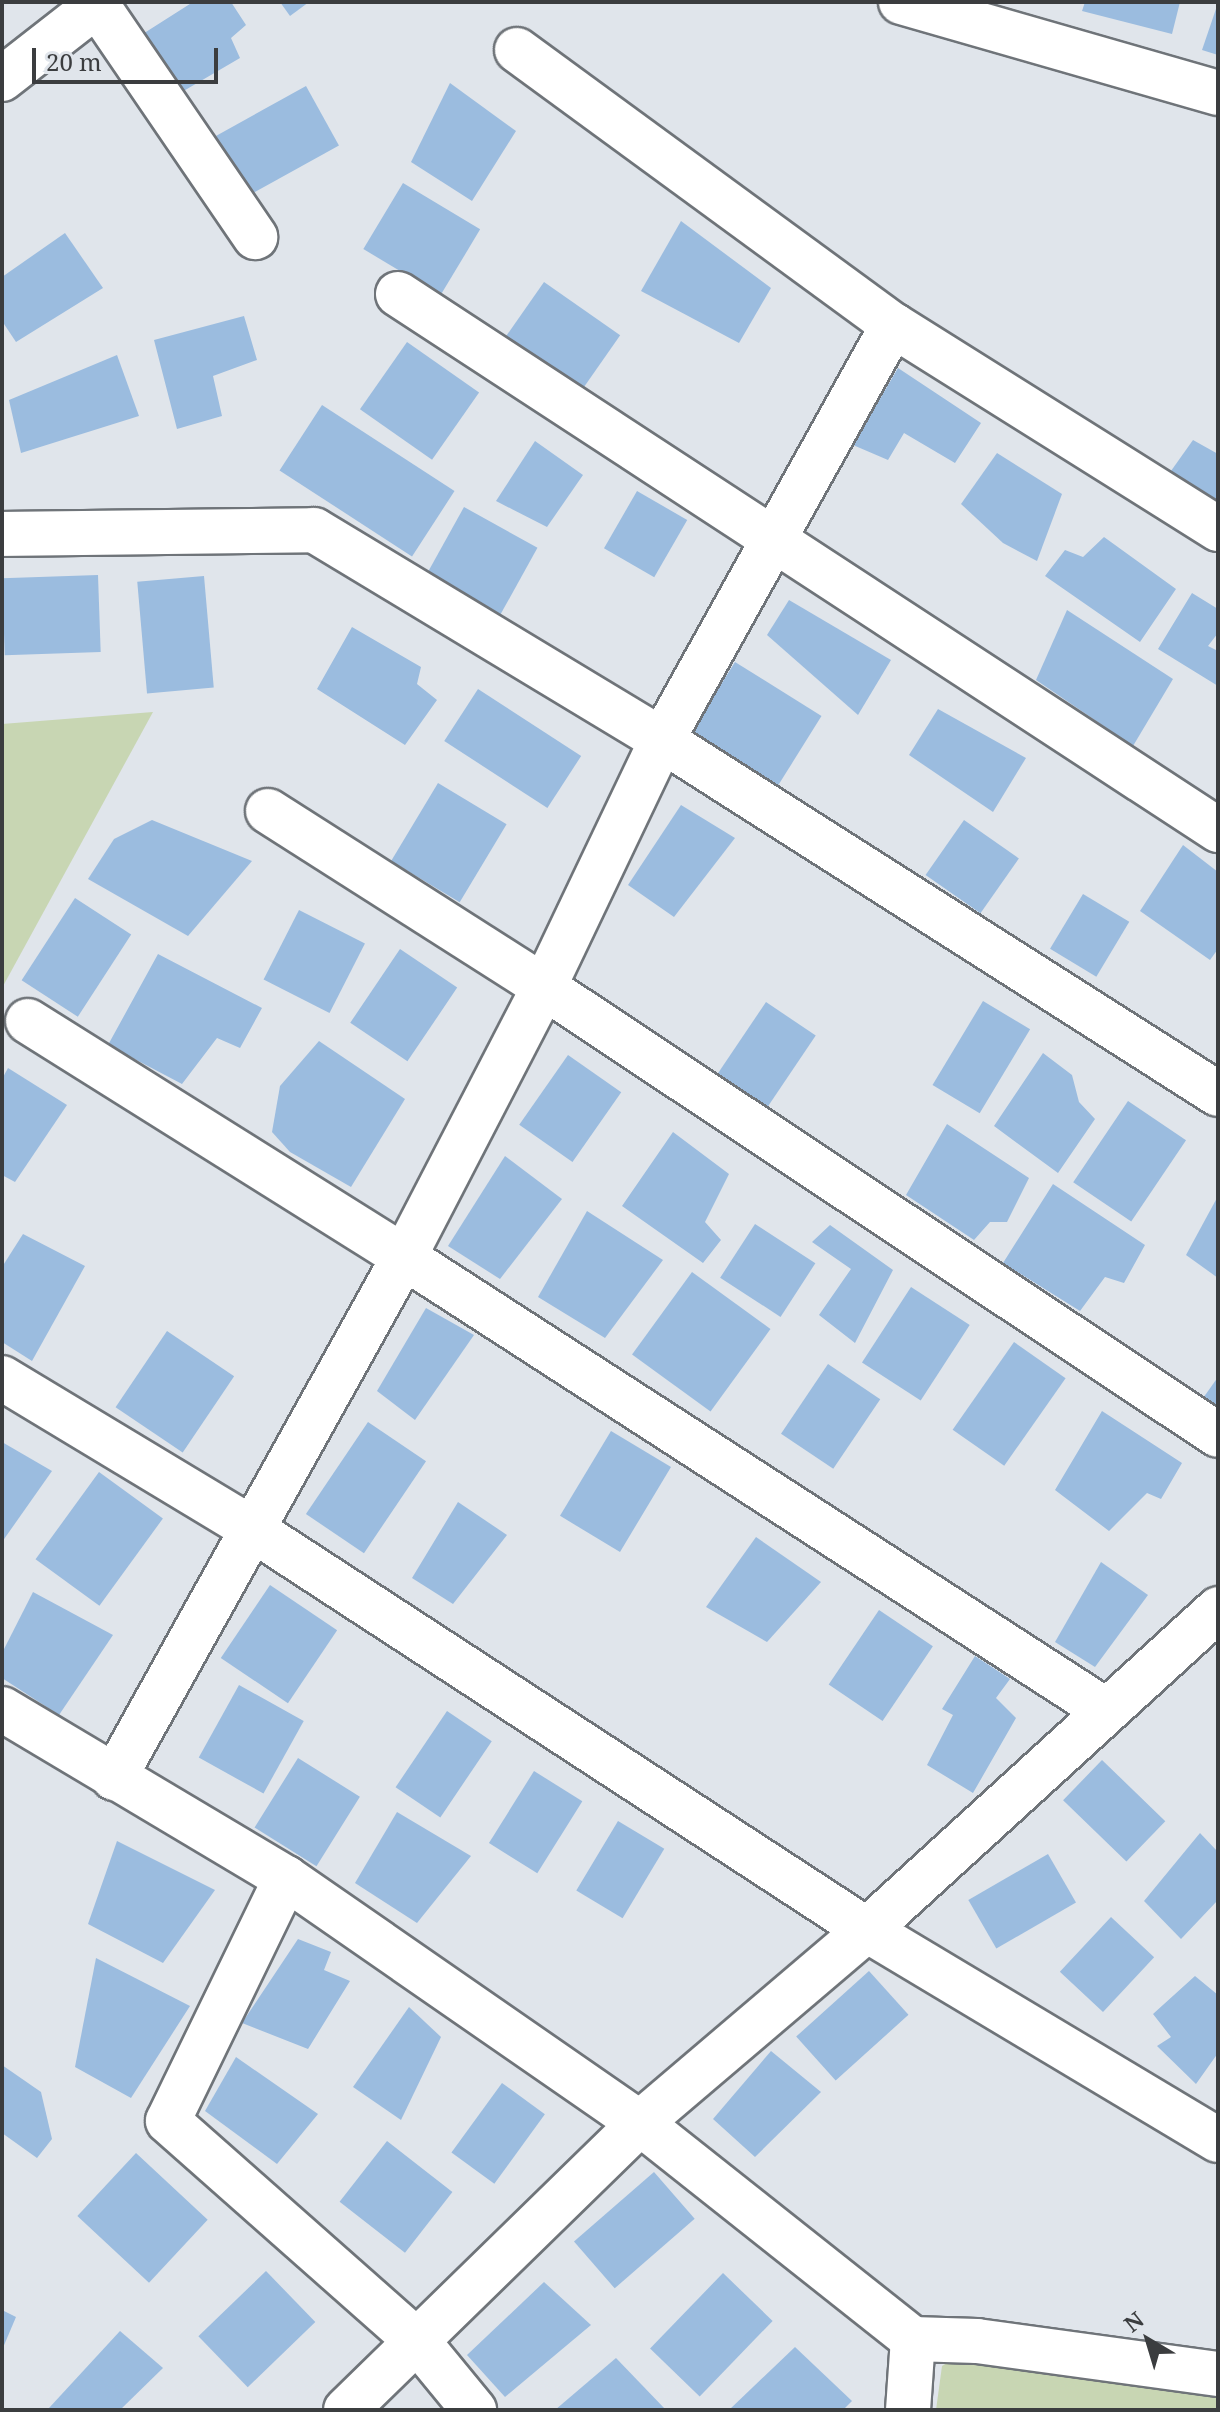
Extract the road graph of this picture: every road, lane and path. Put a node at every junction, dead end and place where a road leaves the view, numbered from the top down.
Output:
1 (901, 2) edge
2 (99, 3) edge
3 (517, 50) dead end
4 (2, 79) edge
5 (1218, 93) edge
6 (255, 237) dead end
7 (398, 294) dead end
8 (893, 325) junction
9 (1218, 529) edge
10 (2, 534) edge
11 (778, 539) junction
12 (662, 740) junction
13 (268, 811) dead end
14 (1218, 830) edge
15 (544, 987) junction
16 (28, 1021) dead end
17 (1218, 1094) edge
18 (404, 1257) junction
19 (2, 1378) edge
20 (1218, 1435) edge
21 (252, 1529) junction
22 (1218, 1609) edge
23 (2, 1709) edge
24 (1105, 1710) junction
25 (114, 1778) junction
26 (286, 1878) junction
27 (867, 1930) junction
28 (640, 2123) junction
29 (1218, 2140) edge
30 (913, 2339) junction
31 (419, 2343) junction
32 (1218, 2374) edge
33 (346, 2410) edge
34 (474, 2410) edge
35 (908, 2410) edge

1 - 5 street
2 - 4 street
2 - 6 street
3 - 8 street
7 - 11 street
8 - 9 street
8 - 11 street
10 - 12 street
11 - 12 street
11 - 14 street
12 - 15 street
12 - 17 street
13 - 15 street
15 - 18 street
15 - 20 street
16 - 18 street
18 - 21 street
18 - 24 street
19 - 21 street
21 - 25 street
21 - 27 street
22 - 24 street
23 - 25 street
24 - 27 street
25 - 26 street
26 - 28 street
26 - 31 street
27 - 28 street
27 - 29 street
28 - 30 street
28 - 31 street
30 - 32 street
30 - 35 street
31 - 33 street
31 - 34 street

